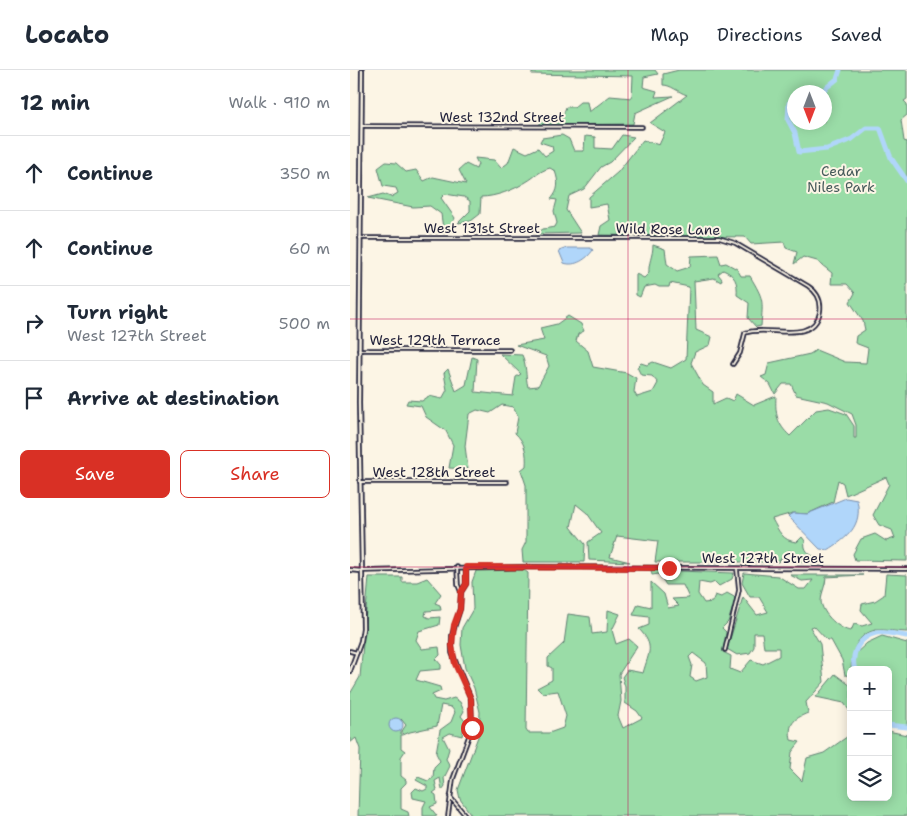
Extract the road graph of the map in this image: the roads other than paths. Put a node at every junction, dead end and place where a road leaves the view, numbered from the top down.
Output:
1 (362, 70) edge
2 (362, 126) junction
3 (642, 127) dead end
4 (360, 238) junction
5 (604, 238) joint
6 (359, 350) junction
7 (510, 350) dead end
8 (733, 364) dead end
9 (360, 482) junction
10 (507, 482) dead end
11 (457, 567) junction
12 (466, 567) junction
13 (737, 569) junction
14 (907, 569) edge
15 (350, 570) edge
16 (361, 571) junction
17 (461, 592) junction
18 (350, 650) edge
19 (725, 650) dead end
20 (357, 653) junction
21 (350, 671) edge
22 (450, 797) junction
23 (448, 816) edge
24 (466, 816) edge

1 - 2 street
2 - 3 street, West 132nd Street
2 - 4 street
4 - 5 street, West 131st Street
4 - 6 street
5 - 8 street, Wild Rose Lane
6 - 7 street, West 129th Terrace
6 - 9 street
9 - 10 street, West 128th Street
9 - 16 street
11 - 12 street, West 127th Street
11 - 16 street, West 127th Street
11 - 17 street
12 - 13 street, West 127th Street
12 - 17 street
13 - 14 street, West 127th Street
13 - 19 street
15 - 16 street, West 127th Street
16 - 20 street
17 - 22 street
18 - 20 street
20 - 21 street
22 - 23 street
22 - 24 street

